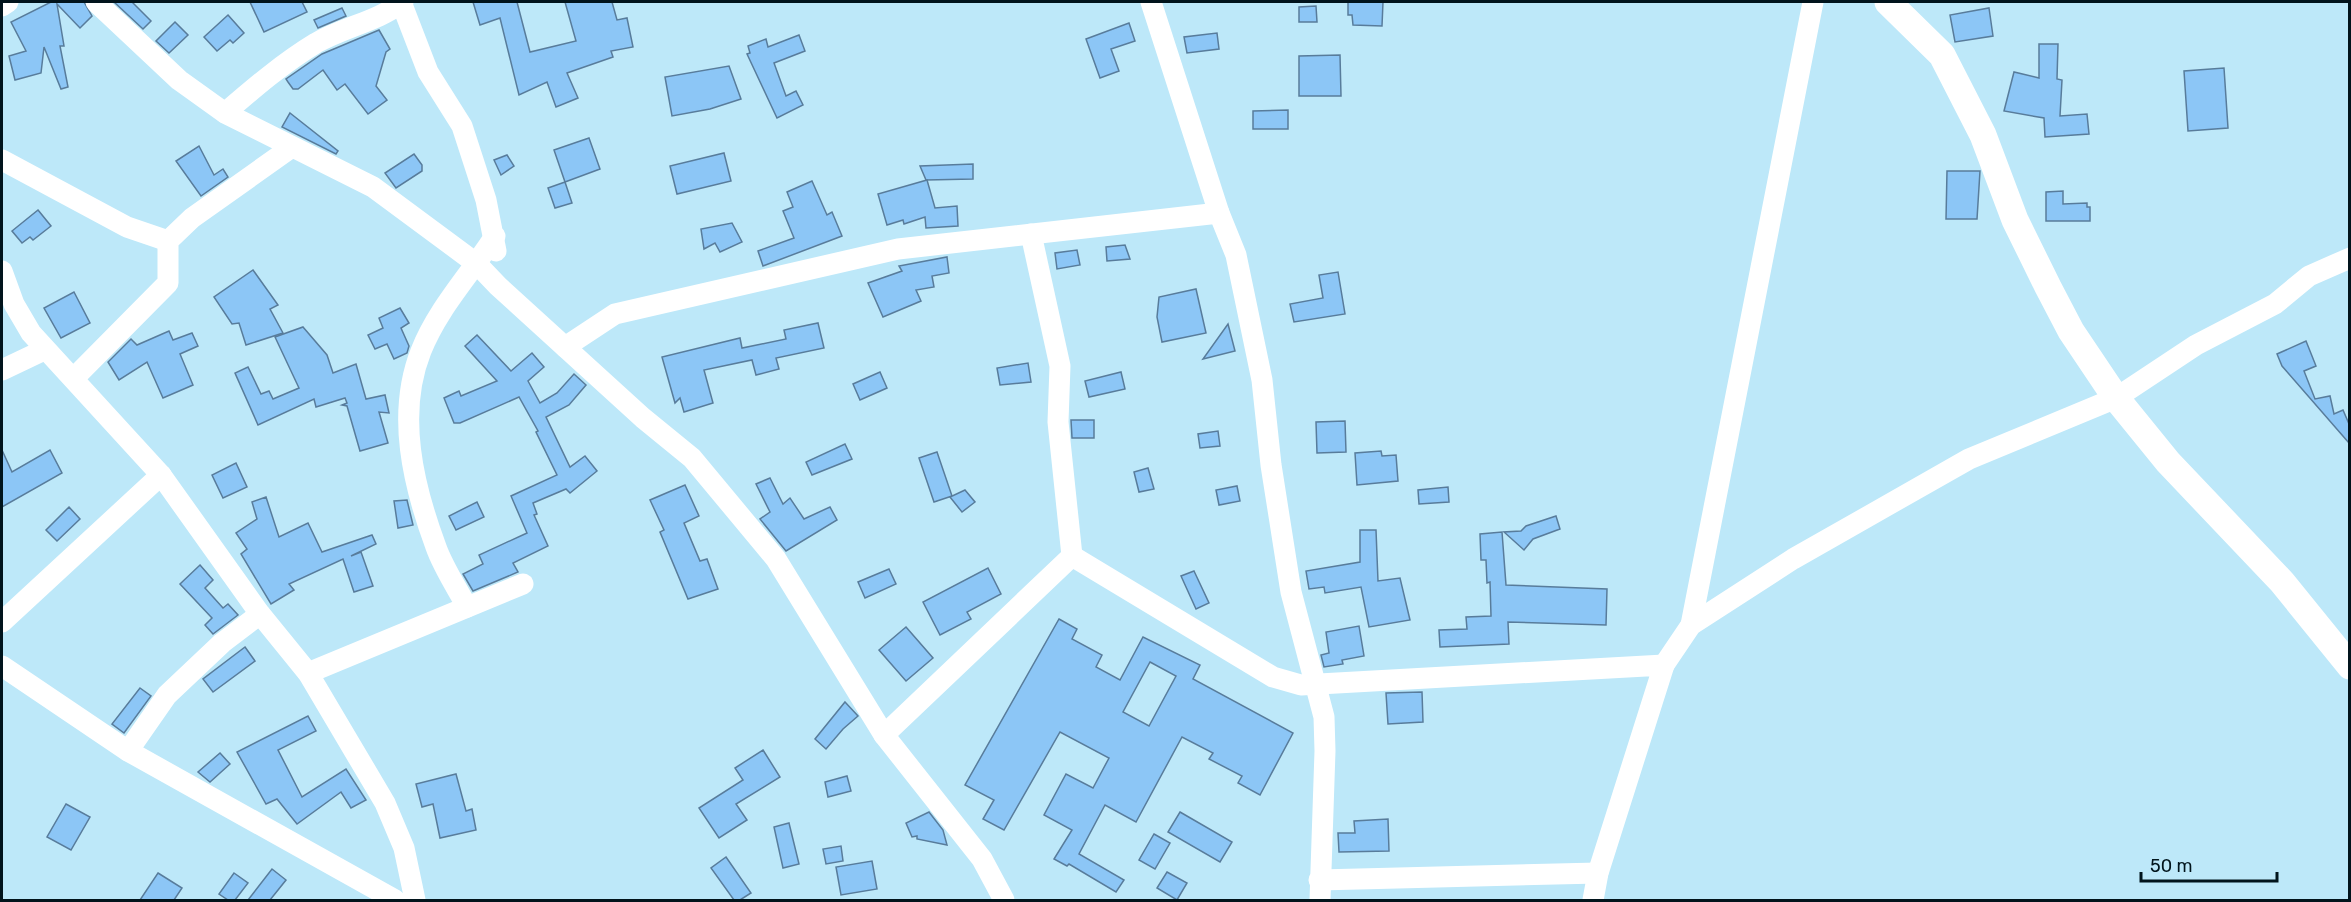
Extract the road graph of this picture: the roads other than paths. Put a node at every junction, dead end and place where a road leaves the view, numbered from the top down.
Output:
1 (8, 2) edge
2 (96, 2) edge
3 (402, 2) edge
4 (1151, 2) edge
5 (1813, 2) edge
6 (1888, 2) edge
7 (2, 6) edge
8 (225, 113) junction
9 (292, 147) junction
10 (2, 160) edge
11 (1219, 213) junction
12 (1031, 234) junction
13 (495, 236) junction
14 (168, 241) junction
15 (2349, 258) edge
16 (477, 264) junction
17 (2, 271) edge
18 (498, 286) junction
19 (565, 347) junction
20 (44, 350) junction
21 (2, 369) edge
22 (74, 378) junction
23 (2116, 398) junction
24 (162, 475) junction
25 (1072, 555) junction
26 (523, 584) dead end
27 (467, 607) junction
28 (260, 614) junction
29 (2, 622) edge
30 (1691, 625) junction
31 (1664, 665) junction
32 (2, 666) edge
33 (2349, 666) edge
34 (308, 674) junction
35 (1316, 685) junction
36 (884, 735) junction
37 (128, 752) junction
38 (1598, 873) junction
39 (1319, 890) edge
40 (395, 900) edge
41 (415, 900) edge
42 (1004, 900) edge
43 (1593, 900) edge

1 - 7 street
2 - 8 street
3 - 8 street
3 - 13 street
4 - 11 street
5 - 30 street
6 - 23 main road
8 - 9 street
9 - 14 street
9 - 16 street
10 - 14 street
11 - 12 street
11 - 35 street
12 - 19 street
12 - 25 street
13 - 16 street
13 - 18 street
14 - 22 street
15 - 23 street
16 - 18 street
16 - 27 street
17 - 20 street
18 - 19 street
19 - 36 street
20 - 21 street
20 - 22 street
22 - 24 street
23 - 30 street
23 - 33 main road
24 - 28 street
24 - 29 street
25 - 35 street
25 - 36 street
26 - 27 street
27 - 34 street
28 - 34 street
28 - 37 street
30 - 31 street
31 - 35 street
31 - 38 street
32 - 37 street
34 - 41 street
35 - 39 street
36 - 42 street
37 - 40 street
38 - 39 street
38 - 43 street

